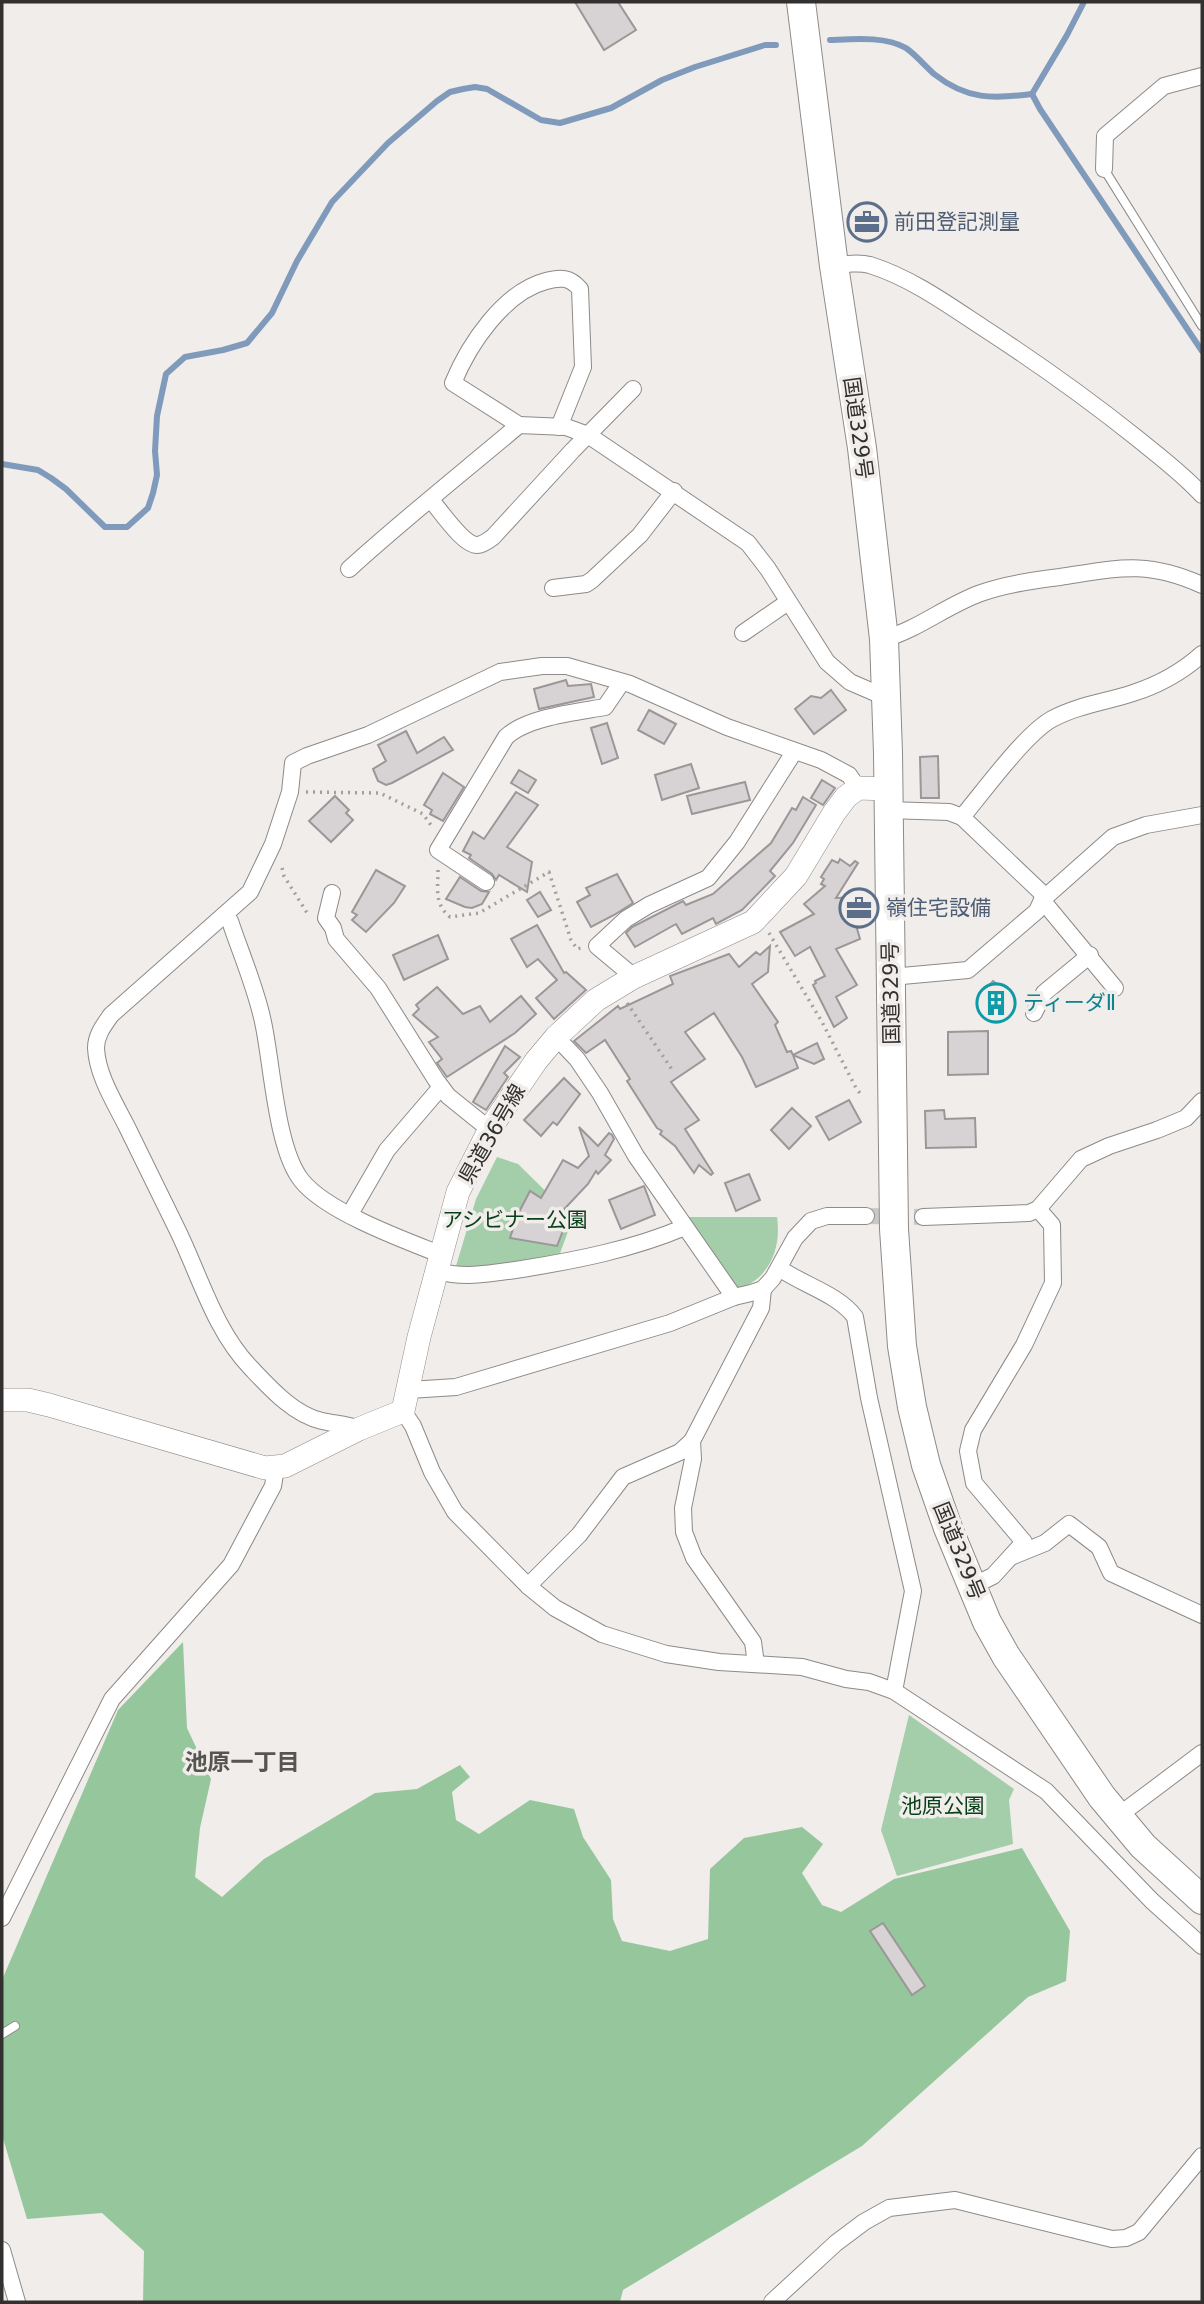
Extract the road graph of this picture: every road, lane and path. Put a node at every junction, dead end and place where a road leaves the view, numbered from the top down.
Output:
1 (801, 2) edge
2 (1202, 76) edge
3 (1104, 169) joint
4 (834, 266) junction
5 (1202, 326) edge
6 (633, 389) dead end
7 (519, 425) junction
8 (559, 427) junction
9 (588, 435) junction
10 (674, 491) junction
11 (1202, 495) edge
12 (431, 500) junction
13 (349, 569) dead end
14 (1202, 585) edge
15 (553, 588) dead end
16 (788, 602) junction
17 (743, 633) dead end
18 (884, 639) junction
19 (1202, 654) edge
20 (622, 682) junction
21 (887, 698) junction
22 (794, 752) junction
23 (858, 788) junction
24 (888, 800) junction
25 (1202, 815) edge
26 (962, 817) junction
27 (273, 844) junction
28 (486, 882) dead end
29 (332, 893) dead end
30 (1044, 899) junction
31 (225, 915) junction
32 (758, 917) junction
33 (336, 939) junction
34 (1090, 955) junction
35 (891, 977) junction
36 (625, 982) junction
37 (1115, 988) dead end
38 (1034, 1013) dead end
39 (556, 1037) junction
40 (673, 1070) dead end
41 (441, 1087) junction
42 (862, 1096) dead end
43 (1202, 1101) edge
44 (491, 1127) junction
45 (1038, 1209) junction
46 (350, 1214) junction
47 (866, 1216) tunnel mouth
48 (923, 1217) tunnel mouth
49 (685, 1227) junction
50 (439, 1263) junction
51 (779, 1268) junction
52 (762, 1289) junction
53 (734, 1297) junction
54 (2, 1400) edge
55 (406, 1400) junction
56 (359, 1429) junction
57 (692, 1441) junction
58 (276, 1468) junction
59 (1011, 1558) junction
60 (528, 1586) junction
61 (972, 1586) junction
62 (1202, 1615) edge
63 (756, 1664) junction
64 (894, 1690) junction
65 (1202, 1753) edge
66 (1118, 1816) junction
67 (1162, 1887) junction
68 (1202, 1900) edge
69 (2, 1918) edge
70 (1202, 1946) edge
71 (15, 2026) dead end
72 (2, 2034) edge
73 (1202, 2156) edge
74 (2, 2250) edge
75 (17, 2302) edge
76 (772, 2302) edge

1 - 4 highway, 国道329号
2 - 3 street
3 - 5 lane
4 - 11 street
4 - 18 highway, 国道329号
6 - 9 street
7 - 8 street
7 - 8 street
7 - 12 street
8 - 9 street
9 - 10 street
9 - 12 street
10 - 15 street
10 - 16 street
12 - 13 street
14 - 18 street
16 - 17 street
16 - 21 street
18 - 21 highway, 国道329号
19 - 26 street
20 - 22 street
20 - 27 street
20 - 28 street
21 - 24 highway, 国道329号
22 - 23 street
22 - 36 street
23 - 24 main road
23 - 32 main road, 県道36号線
24 - 26 street
24 - 35 highway, 国道329号
25 - 30 street
26 - 30 street
27 - 31 street
27 - 33 path
29 - 33 street
30 - 34 street
30 - 35 street
31 - 46 street
31 - 56 street
32 - 36 main road, 県道36号線
32 - 42 path
33 - 41 street
34 - 37 street
34 - 38 street
35 - 61 highway, 国道329号
36 - 39 main road, 県道36号線
36 - 40 path
39 - 44 main road, 県道36号線
39 - 49 street
41 - 44 street
41 - 46 street
43 - 45 street
44 - 50 main road, 県道36号線
45 - 48 street
45 - 59 street
46 - 50 street
47 - 51 street
49 - 50 street
49 - 53 street
50 - 55 main road, 県道36号線
51 - 52 street
51 - 64 street
52 - 53 street
52 - 57 street
53 - 55 street
54 - 58 main road
55 - 56 main road
55 - 60 street
56 - 58 main road
57 - 60 street
57 - 63 street
58 - 69 street
59 - 61 street
59 - 62 street
60 - 63 street
61 - 66 highway, 国道329号
63 - 64 street
64 - 67 street
65 - 66 street
66 - 67 highway, 国道329号
67 - 68 highway, 国道329号
67 - 70 street
71 - 72 lane
73 - 76 street
74 - 75 street

